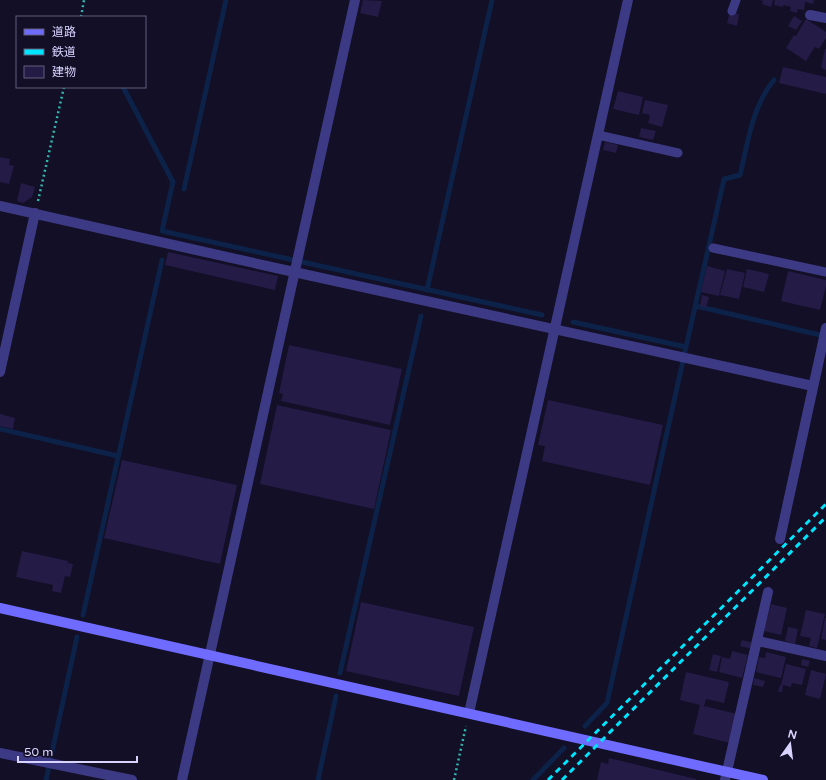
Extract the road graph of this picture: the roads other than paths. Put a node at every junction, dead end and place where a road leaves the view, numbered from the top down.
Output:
1 (355, 0) edge
2 (628, 0) edge
3 (736, 0) edge
4 (732, 10) dead end
5 (810, 15) dead end
6 (826, 18) edge
7 (598, 134) junction
8 (678, 153) dead end
9 (0, 206) edge
10 (35, 213) junction
11 (713, 248) dead end
12 (296, 265) junction
13 (826, 272) edge
14 (826, 328) edge
15 (555, 330) junction
16 (4, 338) edge
17 (0, 372) edge
18 (813, 386) junction
19 (780, 539) dead end
20 (768, 592) dead end
21 (0, 608) edge
22 (758, 640) junction
23 (209, 655) junction
24 (826, 656) edge
25 (469, 713) junction
26 (0, 753) edge
27 (726, 776) edge
28 (132, 780) edge
29 (182, 780) edge
30 (763, 780) edge

1 - 12 street
2 - 7 street
3 - 4 lane
5 - 6 street
7 - 8 lane
7 - 15 street
9 - 10 street
10 - 12 street
10 - 16 street
11 - 13 lane
12 - 15 street
12 - 23 street
14 - 18 street
15 - 18 street
15 - 25 street
16 - 17 street
18 - 19 street
20 - 22 street
21 - 23 street
22 - 24 street
22 - 27 street
23 - 25 street
23 - 29 street
25 - 27 street
26 - 28 street
27 - 30 street

